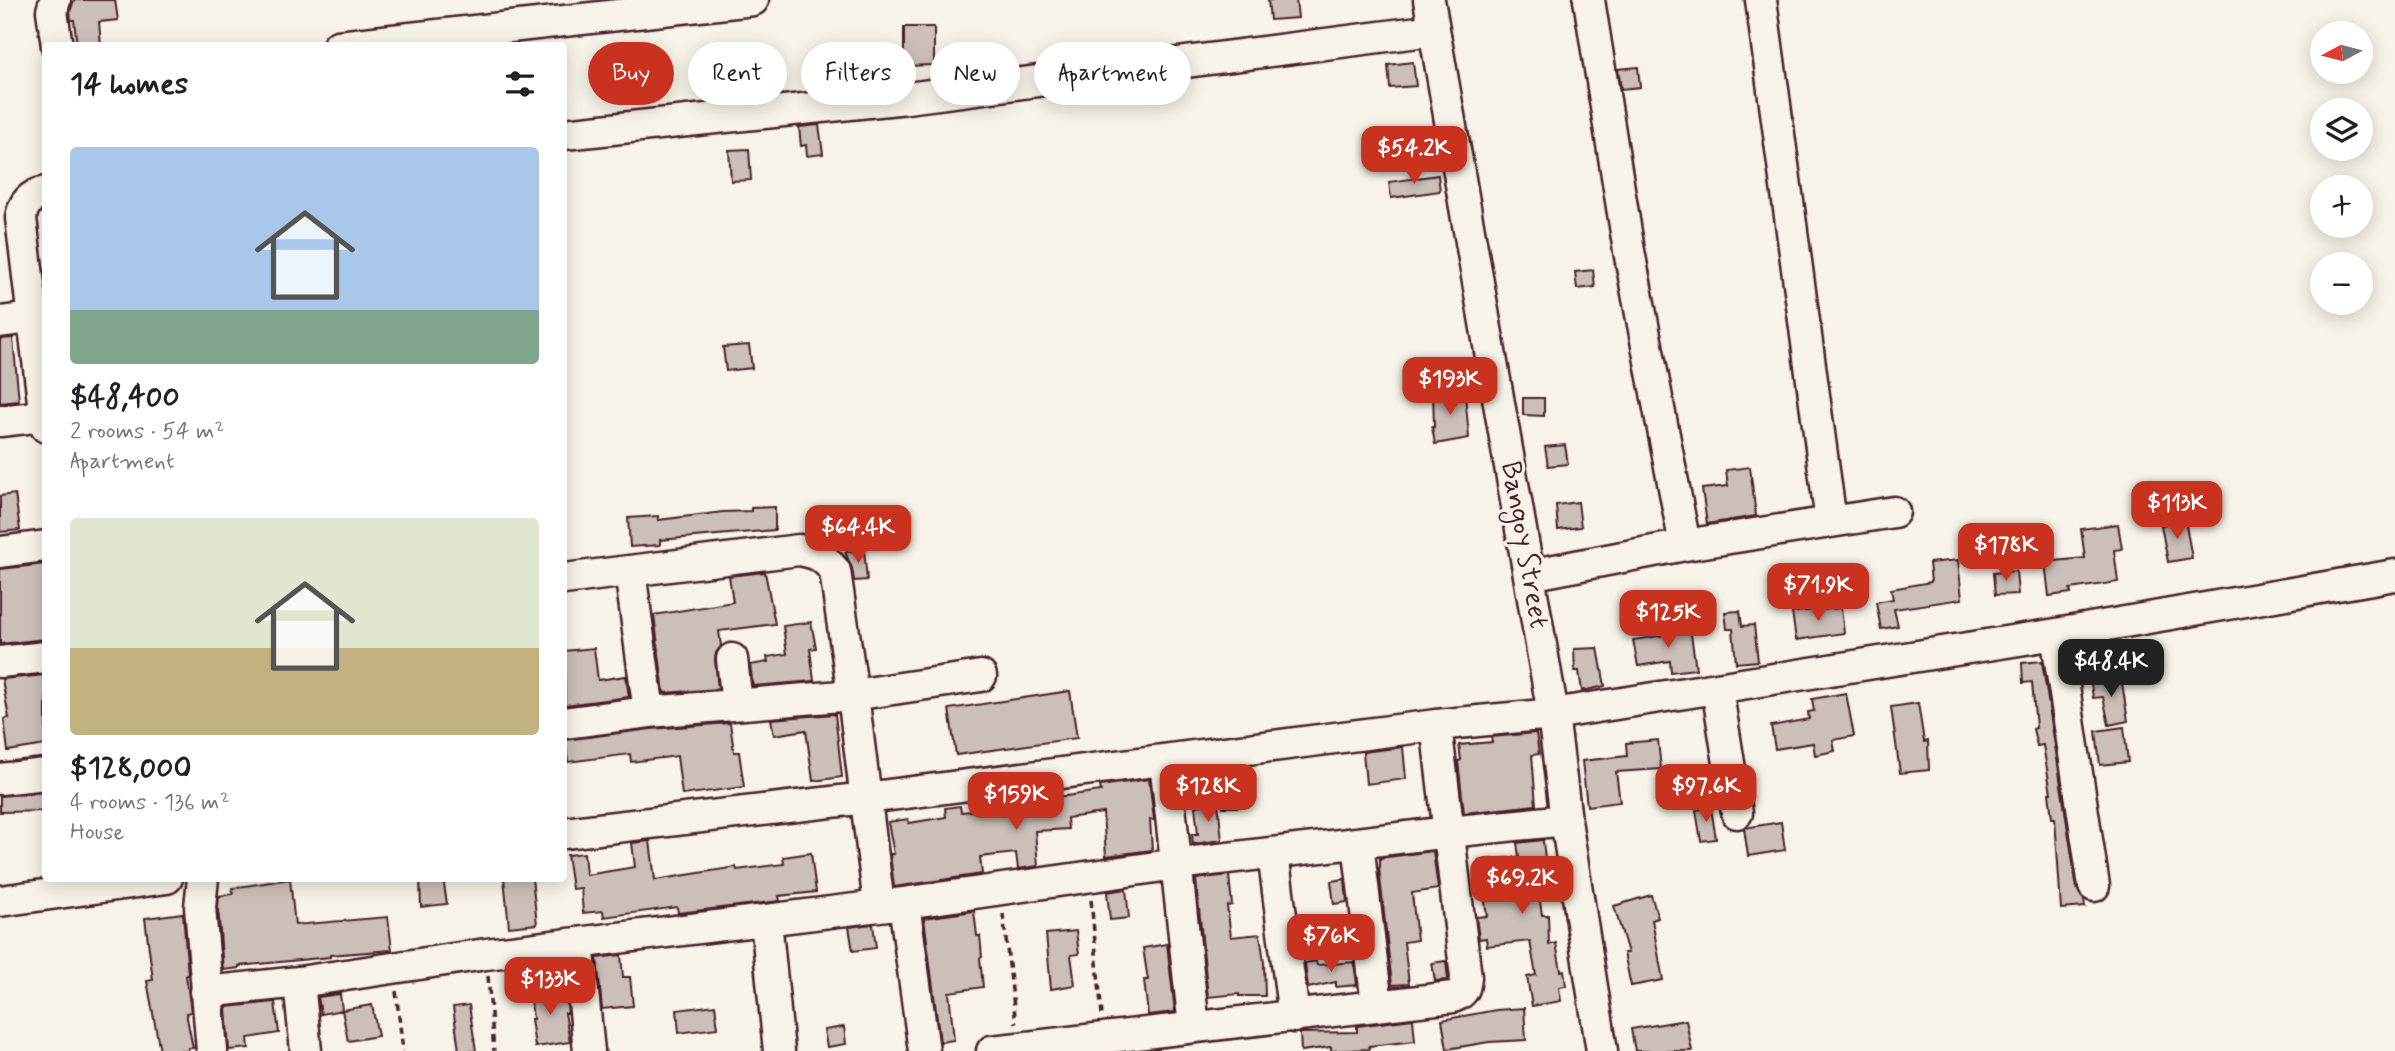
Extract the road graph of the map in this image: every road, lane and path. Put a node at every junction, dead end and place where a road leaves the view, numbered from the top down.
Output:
1 (55, 0) edge
2 (753, 0) edge
3 (1429, 0) edge
4 (1589, 0) edge
5 (1761, 0) edge
6 (550, 10) edge
7 (1434, 30) junction
8 (56, 42) edge
9 (362, 42) edge
10 (567, 134) edge
11 (42, 194) edge
12 (39, 316) edge
13 (0, 322) edge
14 (42, 369) edge
15 (0, 421) edge
16 (42, 422) edge
17 (1894, 512) dead end
18 (1831, 522) junction
19 (1685, 545) junction
20 (42, 547) edge
21 (0, 552) edge
22 (630, 571) junction
23 (1529, 575) junction
24 (2395, 575) edge
25 (567, 579) edge
26 (2056, 634) junction
27 (42, 657) edge
28 (732, 659) dead end
29 (0, 662) edge
30 (981, 676) dead end
31 (1717, 688) junction
32 (853, 695) junction
33 (737, 704) junction
34 (649, 712) junction
35 (1553, 714) junction
36 (567, 723) edge
37 (1436, 725) junction
38 (1165, 761) junction
39 (42, 774) edge
40 (0, 779) edge
41 (866, 798) junction
42 (1737, 813) dead end
43 (1566, 820) junction
44 (1449, 832) junction
45 (567, 833) edge
46 (1358, 842) junction
47 (1273, 853) junction
48 (1177, 864) junction
49 (1088, 878) junction
50 (138, 882) edge
51 (203, 882) edge
52 (2094, 886) dead end
53 (1000, 889) junction
54 (0, 901) edge
55 (891, 904) junction
56 (766, 920) junction
57 (578, 943) junction
58 (486, 954) junction
59 (393, 969) junction
60 (299, 982) junction
61 (206, 992) junction
62 (1377, 1005) junction
63 (1294, 1017) junction
64 (1194, 1027) junction
65 (1105, 1038) junction
66 (1005, 1049) edge
67 (212, 1051) edge
68 (306, 1051) edge
69 (403, 1051) edge
70 (494, 1051) edge
71 (589, 1051) edge
72 (779, 1051) edge
73 (923, 1051) edge
74 (1602, 1051) edge

1 - 8 street
2 - 6 street
3 - 7 street, Bangoy Street
4 - 19 street
5 - 18 street
6 - 9 street
7 - 10 street
7 - 23 street, Bangoy Street
11 - 12 street
12 - 13 street
12 - 14 street
15 - 16 street
17 - 18 street
18 - 19 street
19 - 23 street
20 - 21 street
22 - 25 street
22 - 32 street
22 - 34 street
23 - 35 street, Bangoy Street
24 - 26 street
26 - 31 street
26 - 52 street
27 - 29 street
28 - 33 street
30 - 32 street
31 - 35 street
31 - 42 street
32 - 33 street
32 - 41 street
33 - 34 street
34 - 36 street
35 - 37 street
35 - 43 street, Bangoy Street
37 - 38 street
37 - 44 street
38 - 41 street
38 - 48 street
39 - 40 street
41 - 45 street
41 - 55 street
43 - 44 street
43 - 74 street, Bangoy Street
44 - 46 street
44 - 62 street
46 - 47 street
46 - 62 street
47 - 48 street
47 - 63 street
48 - 49 street
48 - 64 street
49 - 53 street
49 - 65 path
50 - 54 street
51 - 61 street
53 - 55 street
53 - 66 path
55 - 56 street
55 - 73 street
56 - 57 street
56 - 72 street
57 - 58 street
57 - 71 street
58 - 59 street
58 - 70 path
59 - 60 street
59 - 69 path
60 - 61 street
60 - 68 street
61 - 67 street
62 - 63 street
63 - 64 street
64 - 65 street
65 - 66 street

